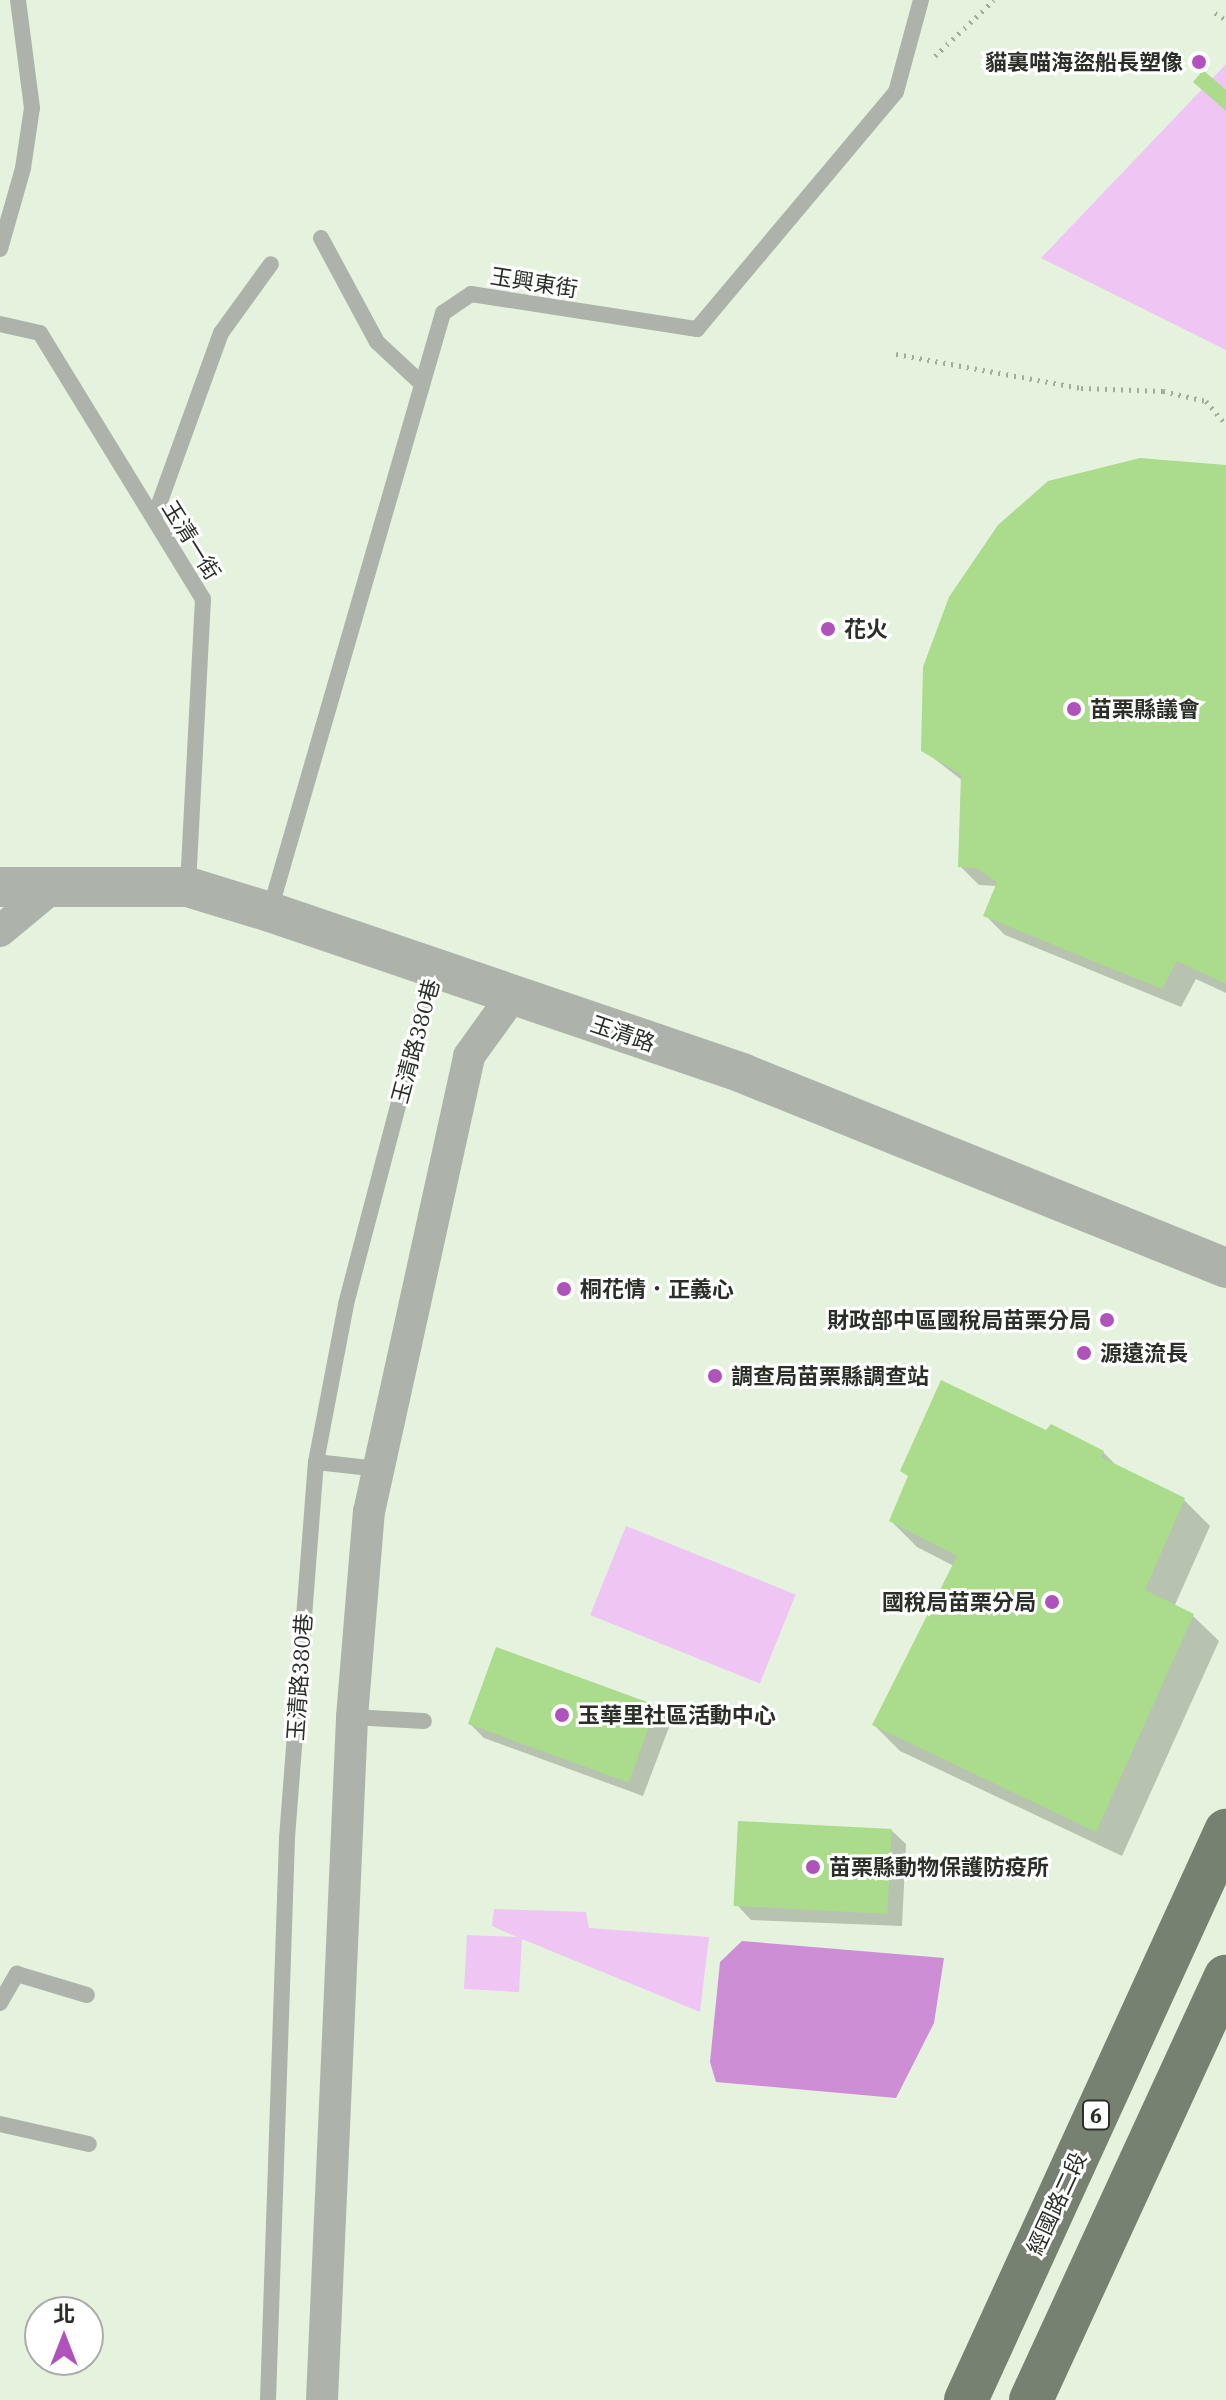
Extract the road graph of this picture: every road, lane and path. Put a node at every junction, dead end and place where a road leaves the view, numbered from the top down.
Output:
1 (18, 0) edge
2 (921, 0) edge
3 (994, 0) edge
4 (1215, 13) dead end
5 (1226, 20) edge
6 (896, 92) junction
7 (321, 238) dead end
8 (0, 249) edge
9 (271, 264) dead end
10 (0, 324) edge
11 (896, 354) dead end
12 (422, 384) junction
13 (1226, 425) edge
14 (154, 518) junction
15 (0, 887) edge
16 (53, 887) junction
17 (188, 887) junction
18 (270, 912) junction
19 (0, 931) edge
20 (434, 967) junction
21 (513, 995) junction
22 (1226, 1268) edge
23 (316, 1462) junction
24 (378, 1469) junction
25 (352, 1717) junction
26 (424, 1721) dead end
27 (1226, 1831) edge
28 (1226, 1977) edge
29 (87, 1995) dead end
30 (0, 2003) edge
31 (0, 2124) edge
32 (89, 2144) dead end
33 (268, 2400) edge
34 (322, 2400) edge
35 (966, 2400) edge
36 (1031, 2400) edge

1 - 8 lane
2 - 6 lane, 玉興東街
3 - 6 path
4 - 5 path
6 - 12 lane, 玉興東街
7 - 12 lane
9 - 14 lane
10 - 14 lane, 玉清一街
11 - 13 path
12 - 18 lane, 玉興東街
14 - 17 lane, 玉清一街
15 - 16 street, 玉清路
16 - 17 street, 玉清路
16 - 19 street
17 - 18 street, 玉清路
18 - 20 street, 玉清路
20 - 21 street, 玉清路
20 - 23 lane, 玉清路380巷
21 - 22 street, 玉清路
21 - 24 street
23 - 24 lane
23 - 33 lane, 玉清路380巷
24 - 25 street
25 - 26 lane
25 - 34 street
27 - 35 main road, 經國路二段 / 6
28 - 36 main road
29 - 30 lane
31 - 32 lane

